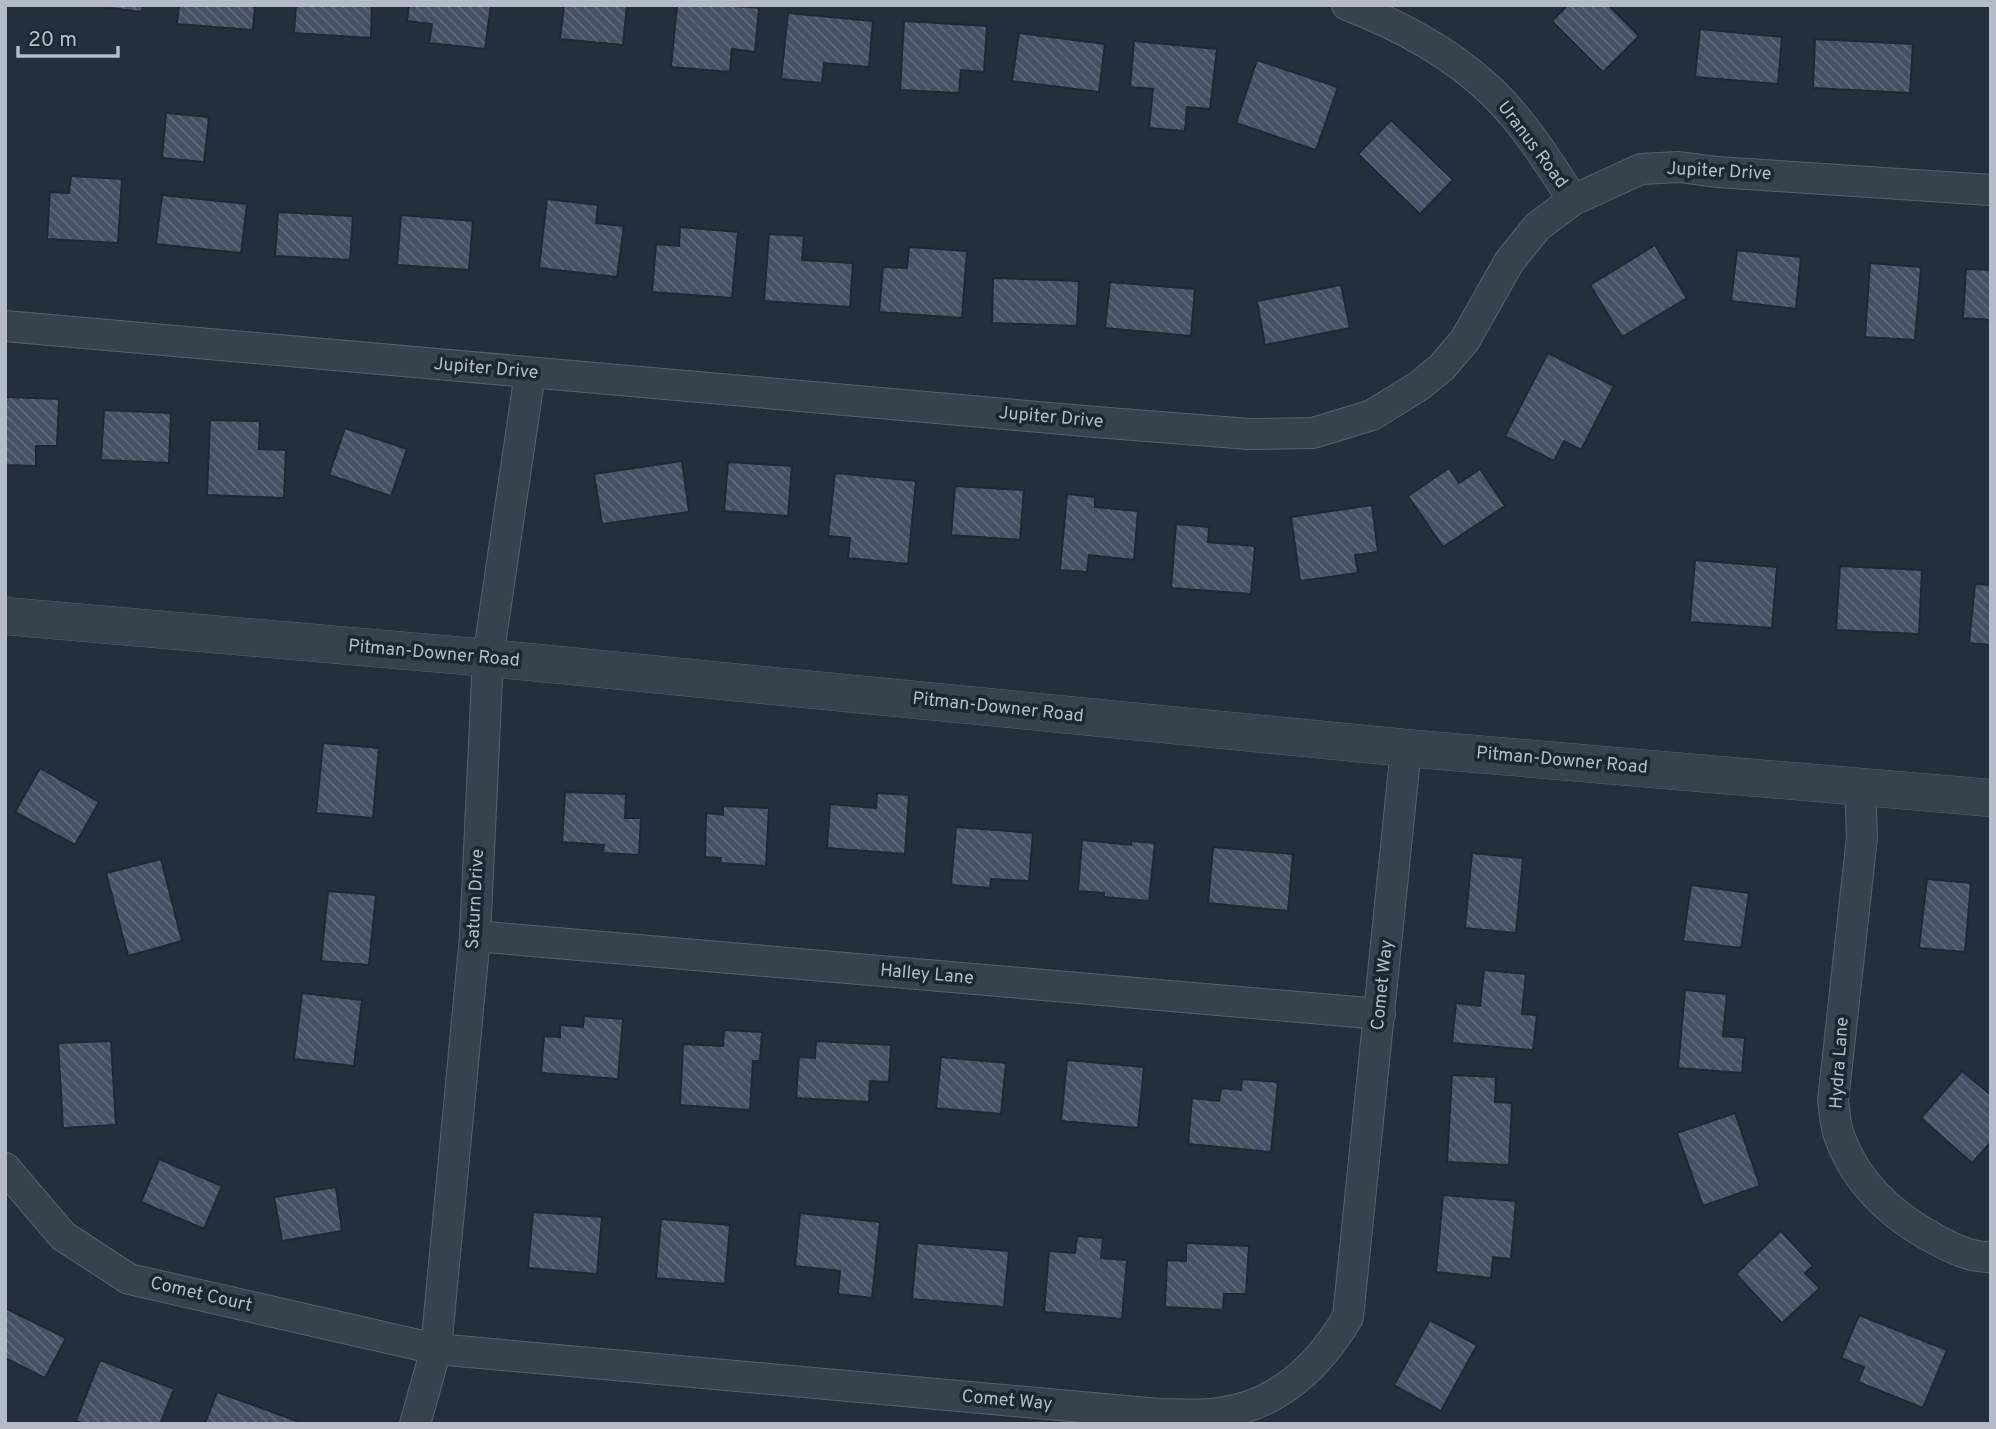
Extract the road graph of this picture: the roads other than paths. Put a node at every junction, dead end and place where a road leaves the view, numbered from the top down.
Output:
1 (1347, 5) edge
2 (1991, 190) edge
3 (1573, 200) junction
4 (5, 326) edge
5 (530, 373) junction
6 (5, 616) edge
7 (488, 658) junction
8 (1406, 748) junction
9 (1860, 786) junction
10 (1991, 798) edge
11 (475, 936) junction
12 (1380, 1014) junction
13 (5, 1168) edge
14 (1991, 1257) edge
15 (436, 1349) junction
16 (415, 1424) edge

1 - 3 street, Uranus Road
2 - 3 street, Jupiter Drive
3 - 5 street, Jupiter Drive
4 - 5 street, Jupiter Drive
5 - 7 street, Saturn Drive
6 - 7 street, Pitman-Downer Road
7 - 8 street, Pitman-Downer Road
7 - 11 street, Saturn Drive
8 - 9 street, Pitman-Downer Road
8 - 12 street, Comet Way
9 - 10 street, Pitman-Downer Road
9 - 14 street, Hydra Lane
11 - 12 street, Halley Lane
11 - 15 street, Saturn Drive
12 - 15 street, Comet Way
13 - 15 street, Comet Court
15 - 16 street, Saturn Drive

